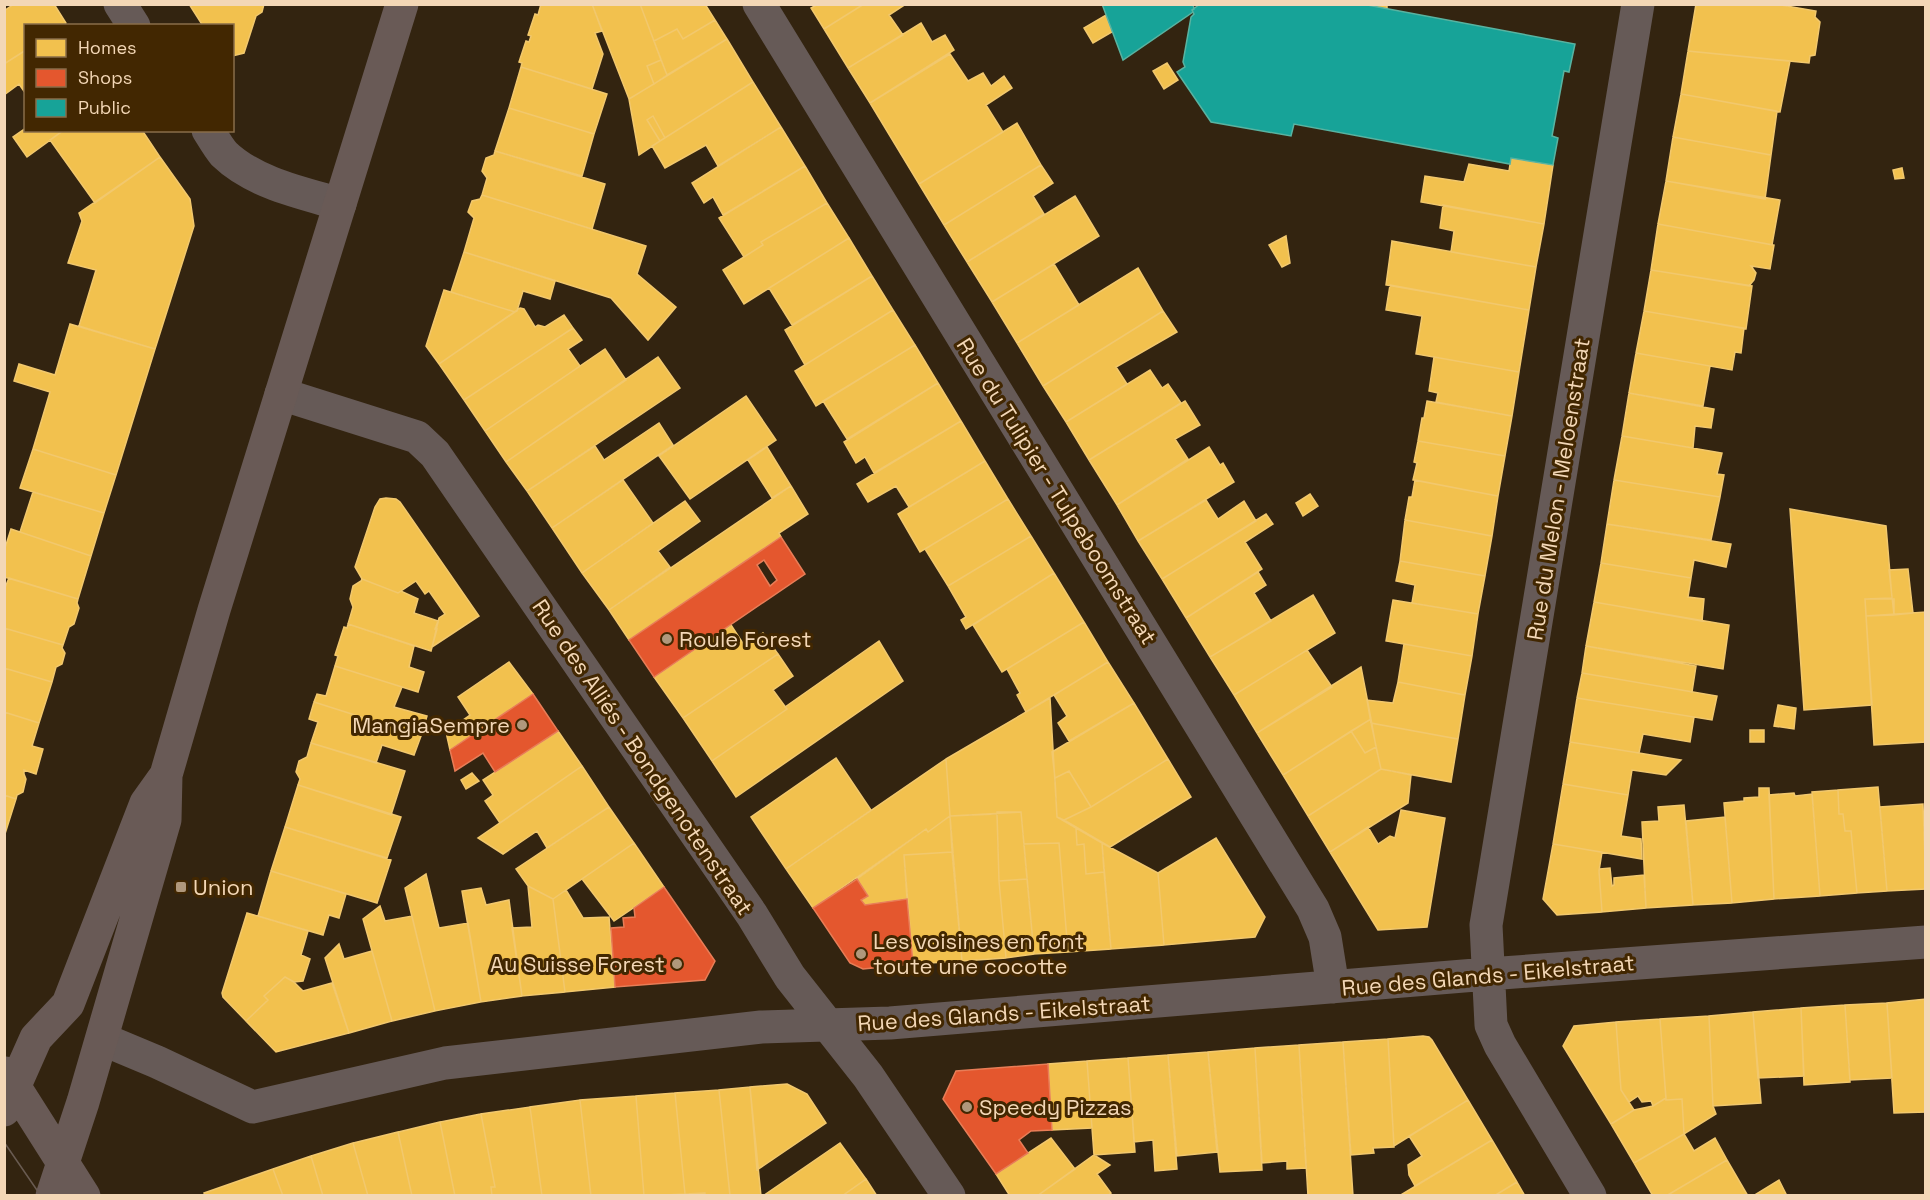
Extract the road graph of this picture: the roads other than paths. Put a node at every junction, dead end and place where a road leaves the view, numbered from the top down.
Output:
1 (120, 4) edge
2 (402, 4) edge
3 (759, 4) edge
4 (1638, 4) edge
5 (134, 24) edge
6 (209, 132) edge
7 (340, 204) junction
8 (281, 394) junction
9 (166, 775) junction
10 (1926, 942) edge
11 (1488, 974) junction
12 (1333, 987) junction
13 (827, 1025) junction
14 (36, 1038) junction
15 (102, 1039) junction
16 (4, 1045) edge
17 (8, 1090) edge
18 (63, 1163) junction
19 (52, 1196) edge
20 (84, 1196) edge
21 (949, 1196) edge
22 (1590, 1196) edge

1 - 5 street
2 - 7 street
3 - 12 street, Rue du Tulipier - Tulpeboomstraat
4 - 11 street, Rue du Melon - Meloenstraat
6 - 7 street
7 - 8 street
8 - 9 street
8 - 13 street, Rue des Alliés - Bondgenotenstraat
9 - 14 street
9 - 15 street
10 - 11 street, Rue des Glands - Eikelstraat
11 - 12 street, Rue des Glands - Eikelstraat
11 - 22 street, Rue du Melon - Meloenstraat
12 - 13 street, Rue des Glands - Eikelstraat
13 - 15 street, Rue des Glands - Eikelstraat
13 - 21 street, Rue des Alliés - Bondgenotenstraat
14 - 16 street
14 - 17 street
15 - 18 street
17 - 18 street
18 - 19 street
18 - 20 street

